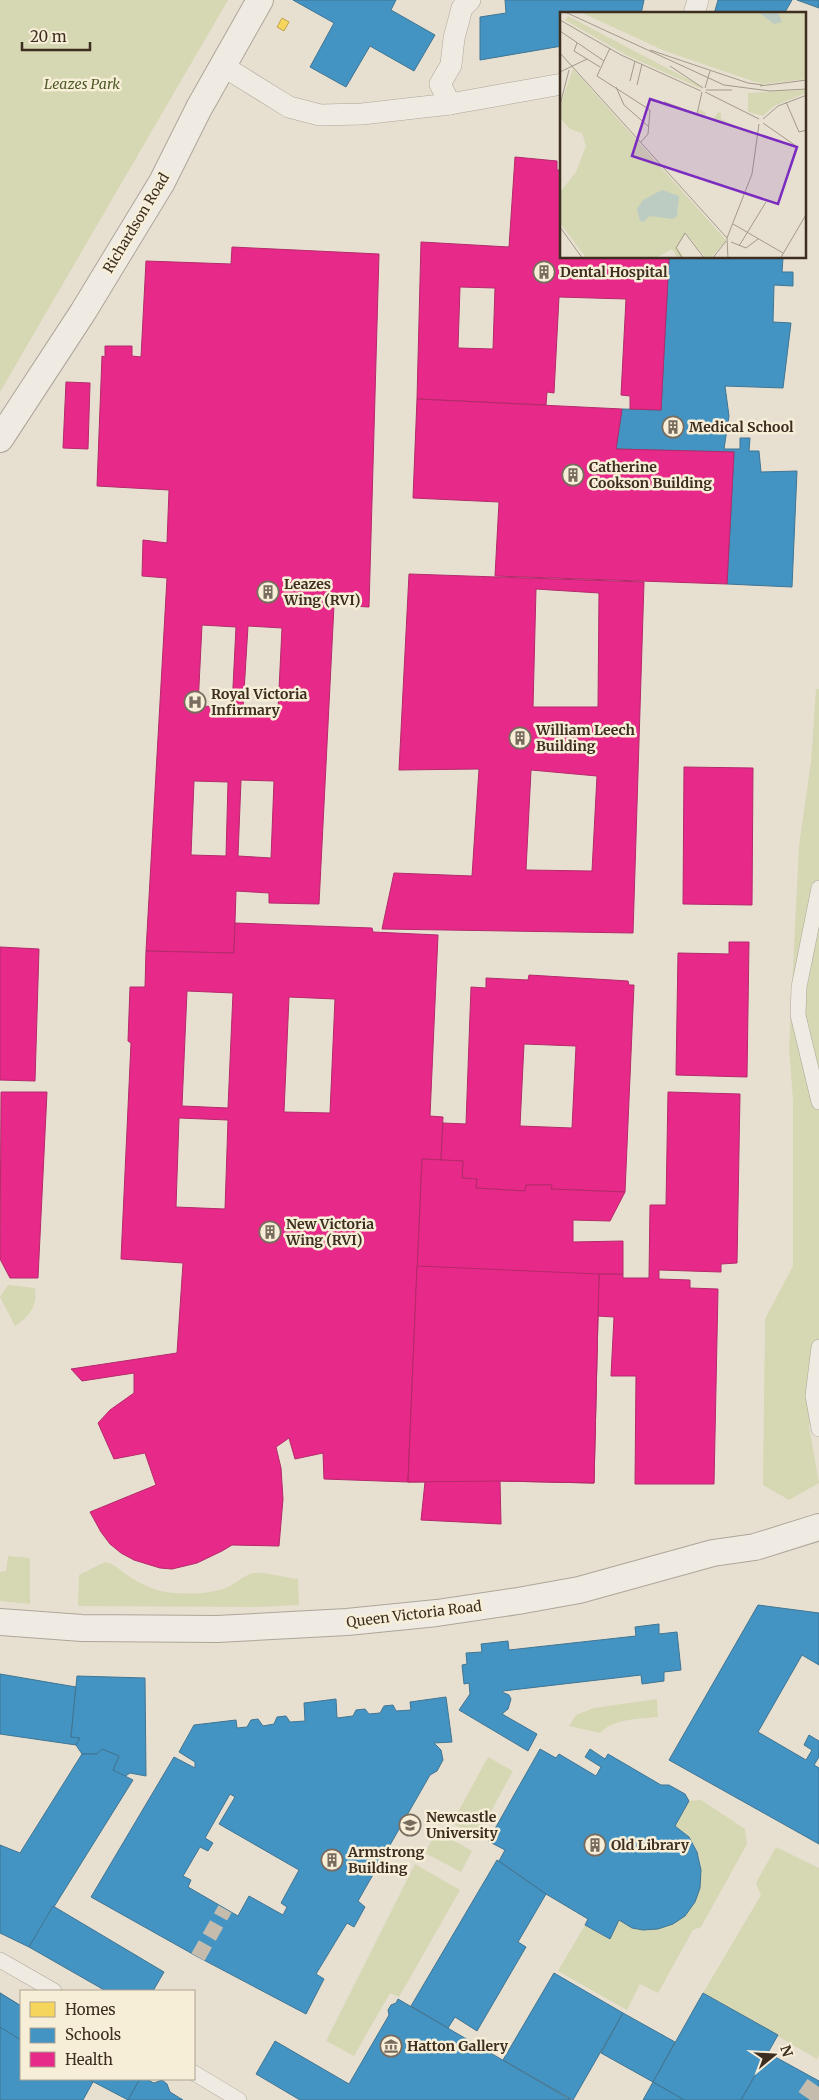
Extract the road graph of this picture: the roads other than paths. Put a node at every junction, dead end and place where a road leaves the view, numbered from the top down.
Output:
1 (260, 0) edge
2 (470, 0) edge
3 (223, 66) junction
4 (560, 84) edge
5 (450, 104) junction
6 (0, 439) edge
7 (819, 888) edge
8 (819, 1102) edge
9 (819, 1347) edge
10 (819, 1429) edge
11 (819, 1527) edge
12 (0, 1622) edge
13 (0, 1960) edge
14 (52, 1990) edge
15 (195, 2074) edge
16 (239, 2100) edge

1 - 3 street, Richardson Road
2 - 5 street
3 - 5 street
3 - 6 street, Richardson Road
4 - 5 street
7 - 8 street
9 - 10 street
11 - 12 street, Queen Victoria Road
13 - 14 street
15 - 16 street

